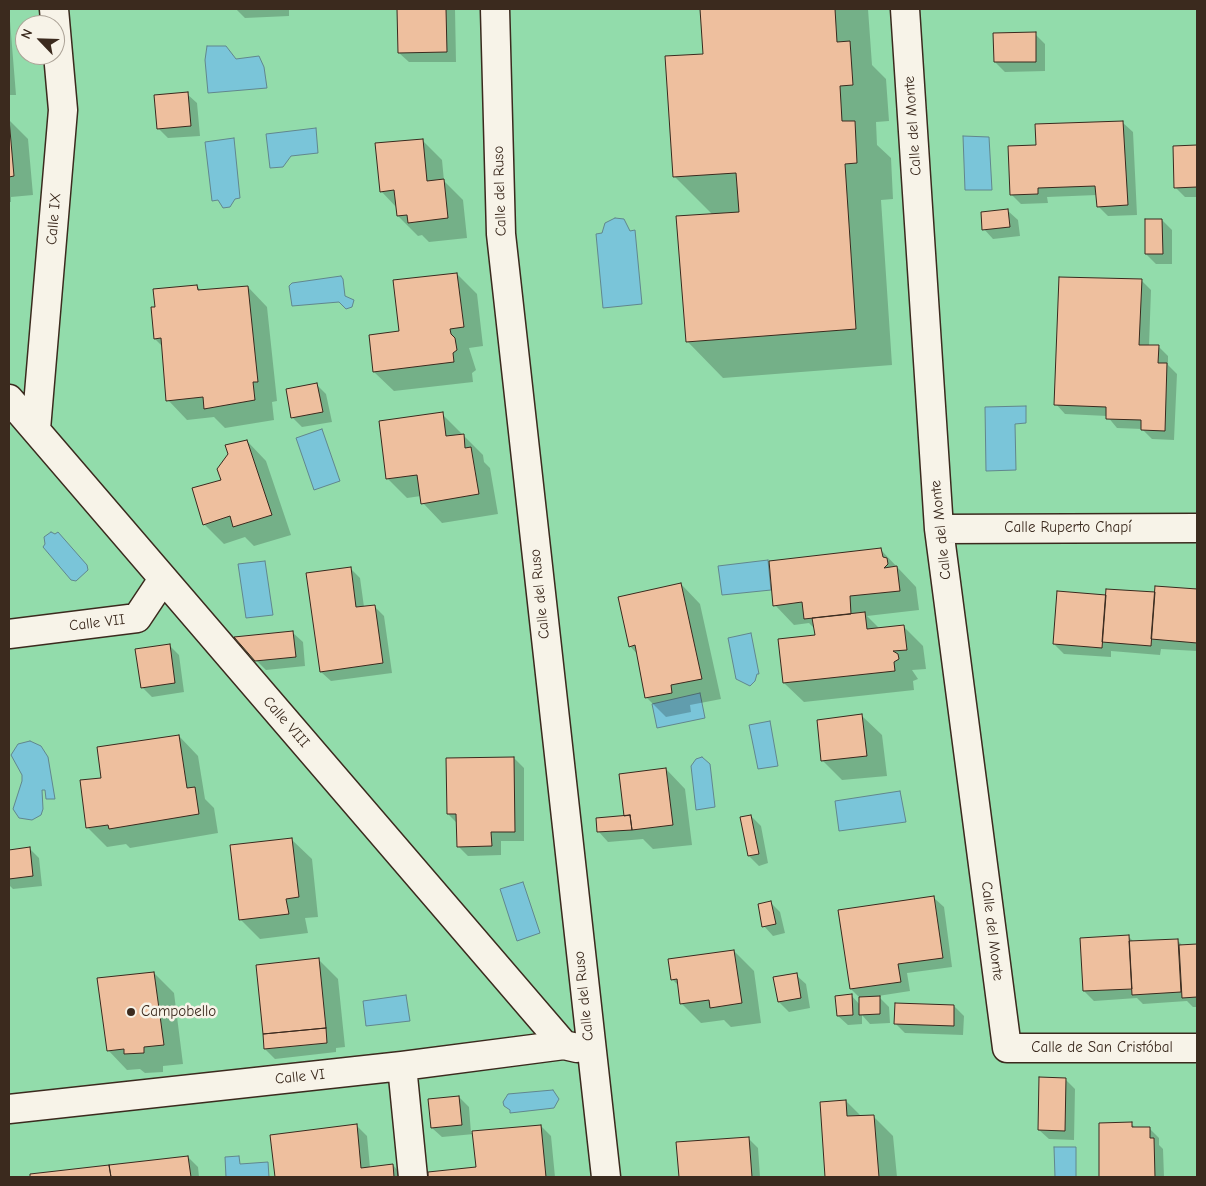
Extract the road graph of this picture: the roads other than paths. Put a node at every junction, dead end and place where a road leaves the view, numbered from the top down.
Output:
1 (54, 9) edge
2 (495, 9) edge
3 (905, 9) edge
4 (9, 399) edge
5 (36, 429) junction
6 (1197, 528) edge
7 (939, 529) junction
8 (163, 578) junction
9 (9, 634) edge
10 (564, 1045) junction
11 (1007, 1048) joint
12 (1197, 1048) edge
13 (590, 1052) junction
14 (402, 1066) junction
15 (9, 1109) edge
16 (413, 1177) edge
17 (606, 1177) edge

1 - 5 street, Calle IX
2 - 13 street, Calle del Ruso
3 - 7 street, Calle del Monte
4 - 5 street, Calle VIII
5 - 8 street, Calle VIII
6 - 7 street, Calle Ruperto Chapí
7 - 11 street, Calle del Monte
8 - 9 street, Calle VII
8 - 10 street, Calle VIII
10 - 13 street, Calle VI
10 - 14 street, Calle VI
11 - 12 street, Calle de San Cristóbal
13 - 17 street, Calle del Ruso
14 - 15 street, Calle VI
14 - 16 street

